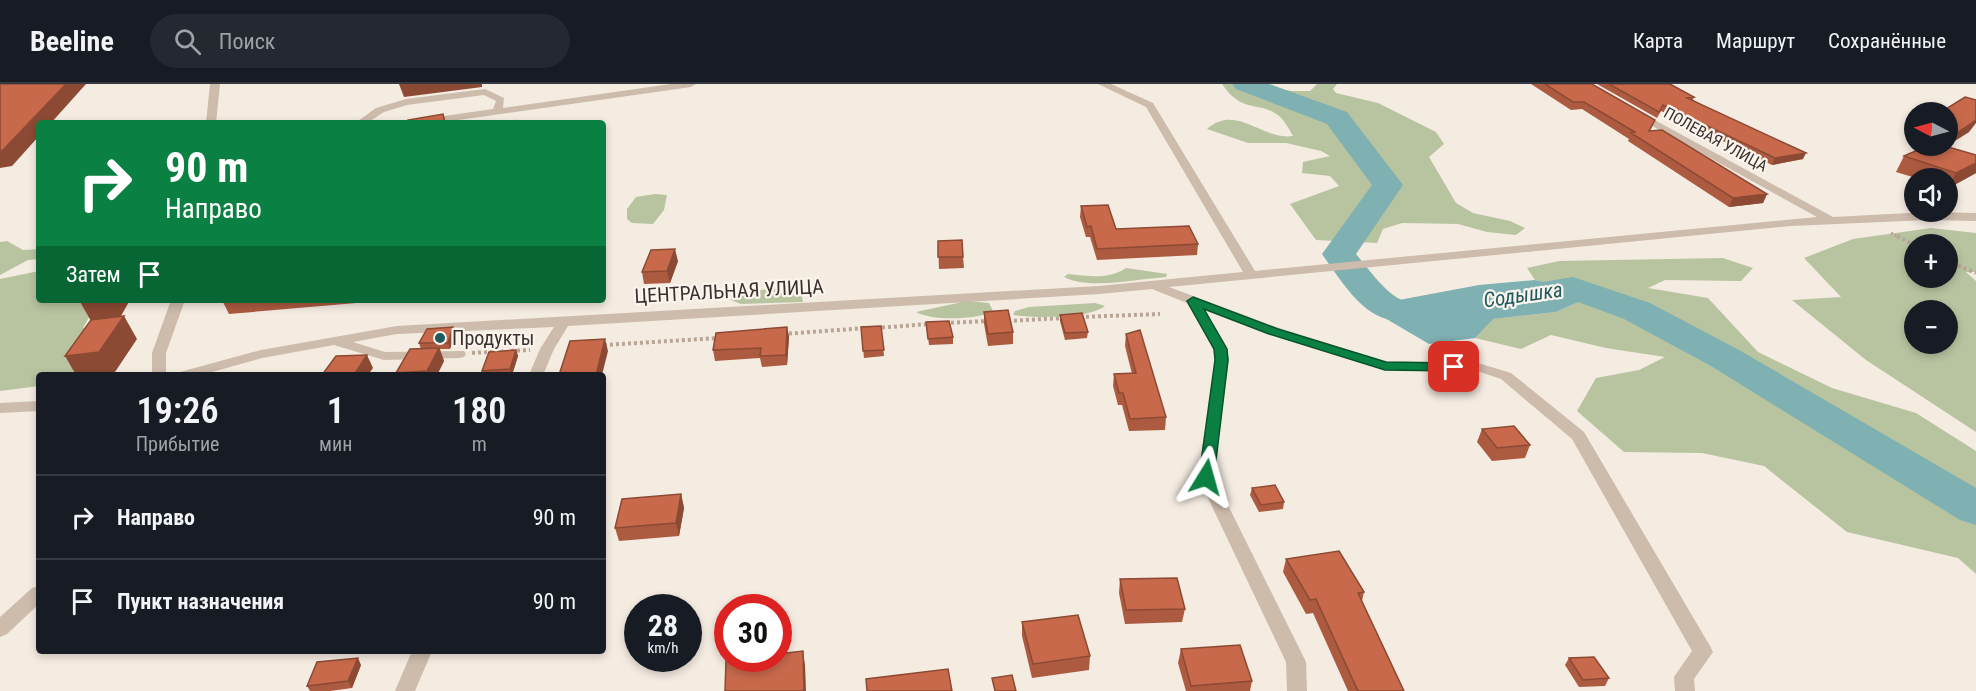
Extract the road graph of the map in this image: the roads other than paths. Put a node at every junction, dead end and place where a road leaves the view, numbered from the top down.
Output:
1 (215, 84) edge
2 (691, 84) edge
3 (1103, 84) edge
4 (1627, 108) edge
5 (497, 112) junction
6 (211, 120) edge
7 (365, 120) edge
8 (438, 120) edge
9 (1976, 217) edge
10 (1832, 220) junction
11 (1251, 276) junction
12 (1151, 285) junction
13 (1193, 301) junction
14 (177, 303) edge
15 (564, 322) junction
16 (335, 341) junction
17 (459, 354) road end
18 (159, 372) edge
19 (196, 372) edge
20 (537, 372) edge
21 (36, 405) edge
22 (0, 408) edge
23 (36, 596) edge
24 (0, 629) edge
25 (421, 654) edge
26 (405, 691) edge
27 (1297, 691) edge
28 (1685, 691) edge

1 - 6 street
2 - 5 street
3 - 11 street
4 - 10 street, ПОЛЕВАЯ УЛИЦА
5 - 7 street
5 - 8 street
9 - 10 street, ЦЕНТРАЛЬНАЯ УЛИЦА
10 - 11 street, ЦЕНТРАЛЬНАЯ УЛИЦА
11 - 12 street, ЦЕНТРАЛЬНАЯ УЛИЦА
12 - 13 street
12 - 15 street, ЦЕНТРАЛЬНАЯ УЛИЦА
13 - 27 street
13 - 28 street
14 - 18 street
15 - 16 street, ЦЕНТРАЛЬНАЯ УЛИЦА
15 - 20 street
16 - 17 street
16 - 19 street, ЦЕНТРАЛЬНАЯ УЛИЦА
21 - 22 street
23 - 24 street
25 - 26 street

